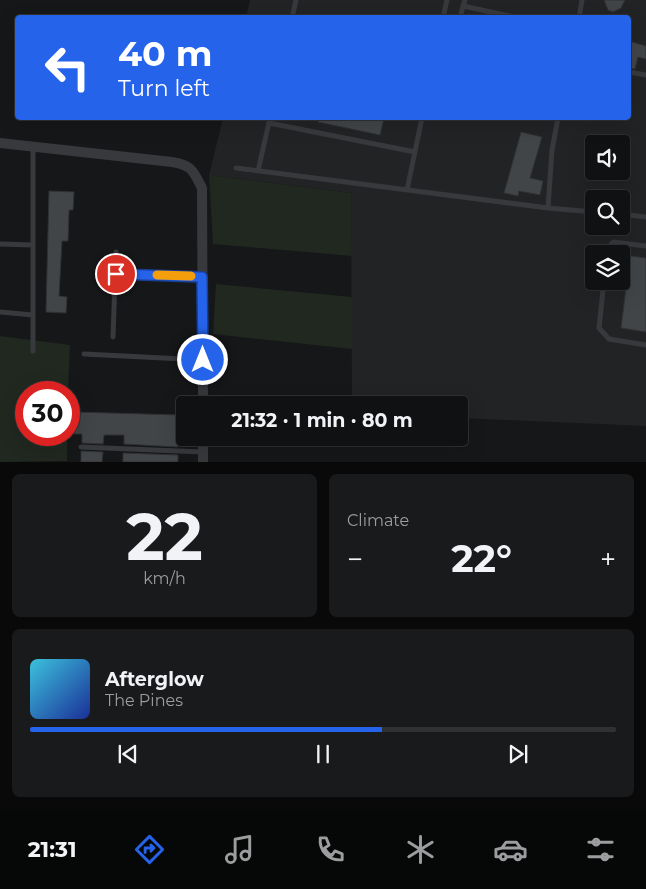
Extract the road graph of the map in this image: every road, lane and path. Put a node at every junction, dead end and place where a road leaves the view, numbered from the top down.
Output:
1 (296, 0) edge
2 (447, 0) edge
3 (582, 0) edge
4 (464, 3) edge
5 (293, 15) edge
6 (444, 15) edge
7 (508, 15) edge
8 (579, 15) edge
9 (631, 72) edge
10 (646, 75) edge
11 (269, 120) edge
12 (422, 120) edge
13 (558, 120) edge
14 (0, 143) edge
15 (33, 148) junction
16 (415, 152) junction
17 (236, 168) dead end
18 (258, 171) junction
19 (407, 190) junction
20 (548, 208) junction
21 (585, 211) edge
22 (630, 215) edge
23 (646, 216) edge
24 (0, 244) edge
25 (33, 245) junction
26 (611, 245) edge
27 (646, 246) edge
28 (116, 252) dead end
29 (116, 274) junction
30 (202, 277) junction
31 (603, 290) edge
32 (0, 312) edge
33 (33, 315) junction
34 (113, 337) dead end
35 (646, 345) edge
36 (33, 352) dead end
37 (84, 354) dead end
38 (203, 360) junction
39 (203, 396) edge
40 (81, 447) dead end
41 (203, 457) edge

1 - 5 lane
2 - 6 lane
3 - 8 lane
4 - 7 lane
9 - 10 lane
11 - 16 lane
11 - 18 lane
12 - 16 lane
13 - 20 lane
14 - 15 street
15 - 25 lane
15 - 30 street
16 - 19 lane
17 - 18 lane
18 - 19 lane
19 - 20 lane
20 - 21 lane
22 - 23 lane
24 - 25 lane
25 - 33 lane
26 - 27 lane
28 - 29 lane
29 - 30 lane
29 - 34 lane
30 - 38 street
31 - 35 lane
32 - 33 lane
33 - 36 lane
37 - 38 lane
38 - 39 street
40 - 41 lane

